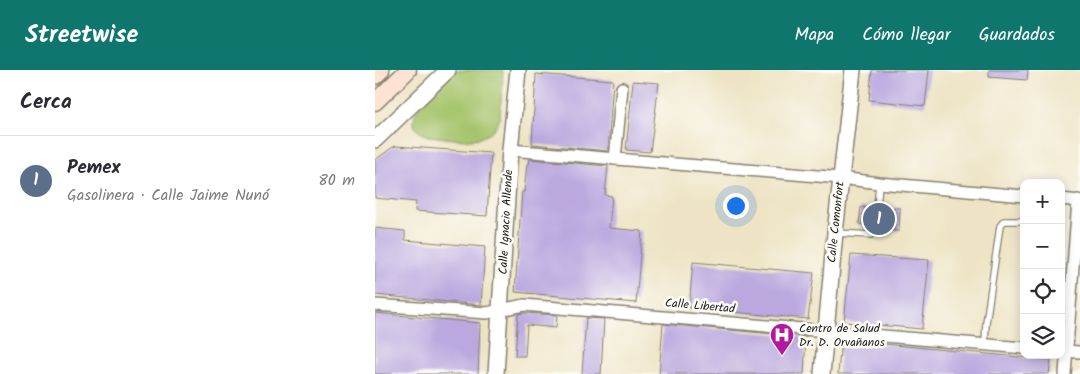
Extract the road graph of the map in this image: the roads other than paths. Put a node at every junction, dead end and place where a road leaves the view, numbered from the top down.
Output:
1 (381, 70) edge
2 (408, 70) edge
3 (448, 70) edge
4 (518, 70) edge
5 (853, 70) edge
6 (375, 76) edge
7 (622, 88) dead end
8 (375, 102) edge
9 (375, 140) edge
10 (510, 150) junction
11 (615, 159) junction
12 (841, 178) junction
13 (879, 183) junction
14 (1020, 196) edge
15 (1065, 199) edge
16 (1079, 201) edge
17 (877, 209) dead end
18 (1020, 221) edge
19 (875, 226) dead end
20 (835, 233) junction
21 (375, 305) edge
22 (500, 311) junction
23 (825, 331) junction
24 (1065, 341) edge
25 (985, 344) junction
26 (1020, 348) edge
27 (1065, 351) edge
28 (1080, 352) edge
29 (1064, 359) edge
30 (496, 374) edge
31 (822, 374) edge
32 (1065, 374) edge

1 - 6 main road
2 - 8 main road
3 - 9 street
4 - 10 street, Calle Ignacio Allende
5 - 12 street, Calle Comonfort
7 - 11 street
10 - 11 street
10 - 22 street, Calle Ignacio Allende
11 - 12 street
12 - 13 street
12 - 20 street, Calle Comonfort
13 - 14 street
13 - 17 lane
15 - 16 street
16 - 24 street
18 - 25 lane
19 - 20 lane
20 - 23 street, Calle Comonfort
21 - 22 street, Calle Libertad
22 - 23 street, Calle Libertad
22 - 30 street, Calle Ignacio Allende
23 - 25 street, Calle Libertad
23 - 31 street, Calle Comonfort
25 - 26 street, Calle Libertad
27 - 28 street
29 - 32 street

